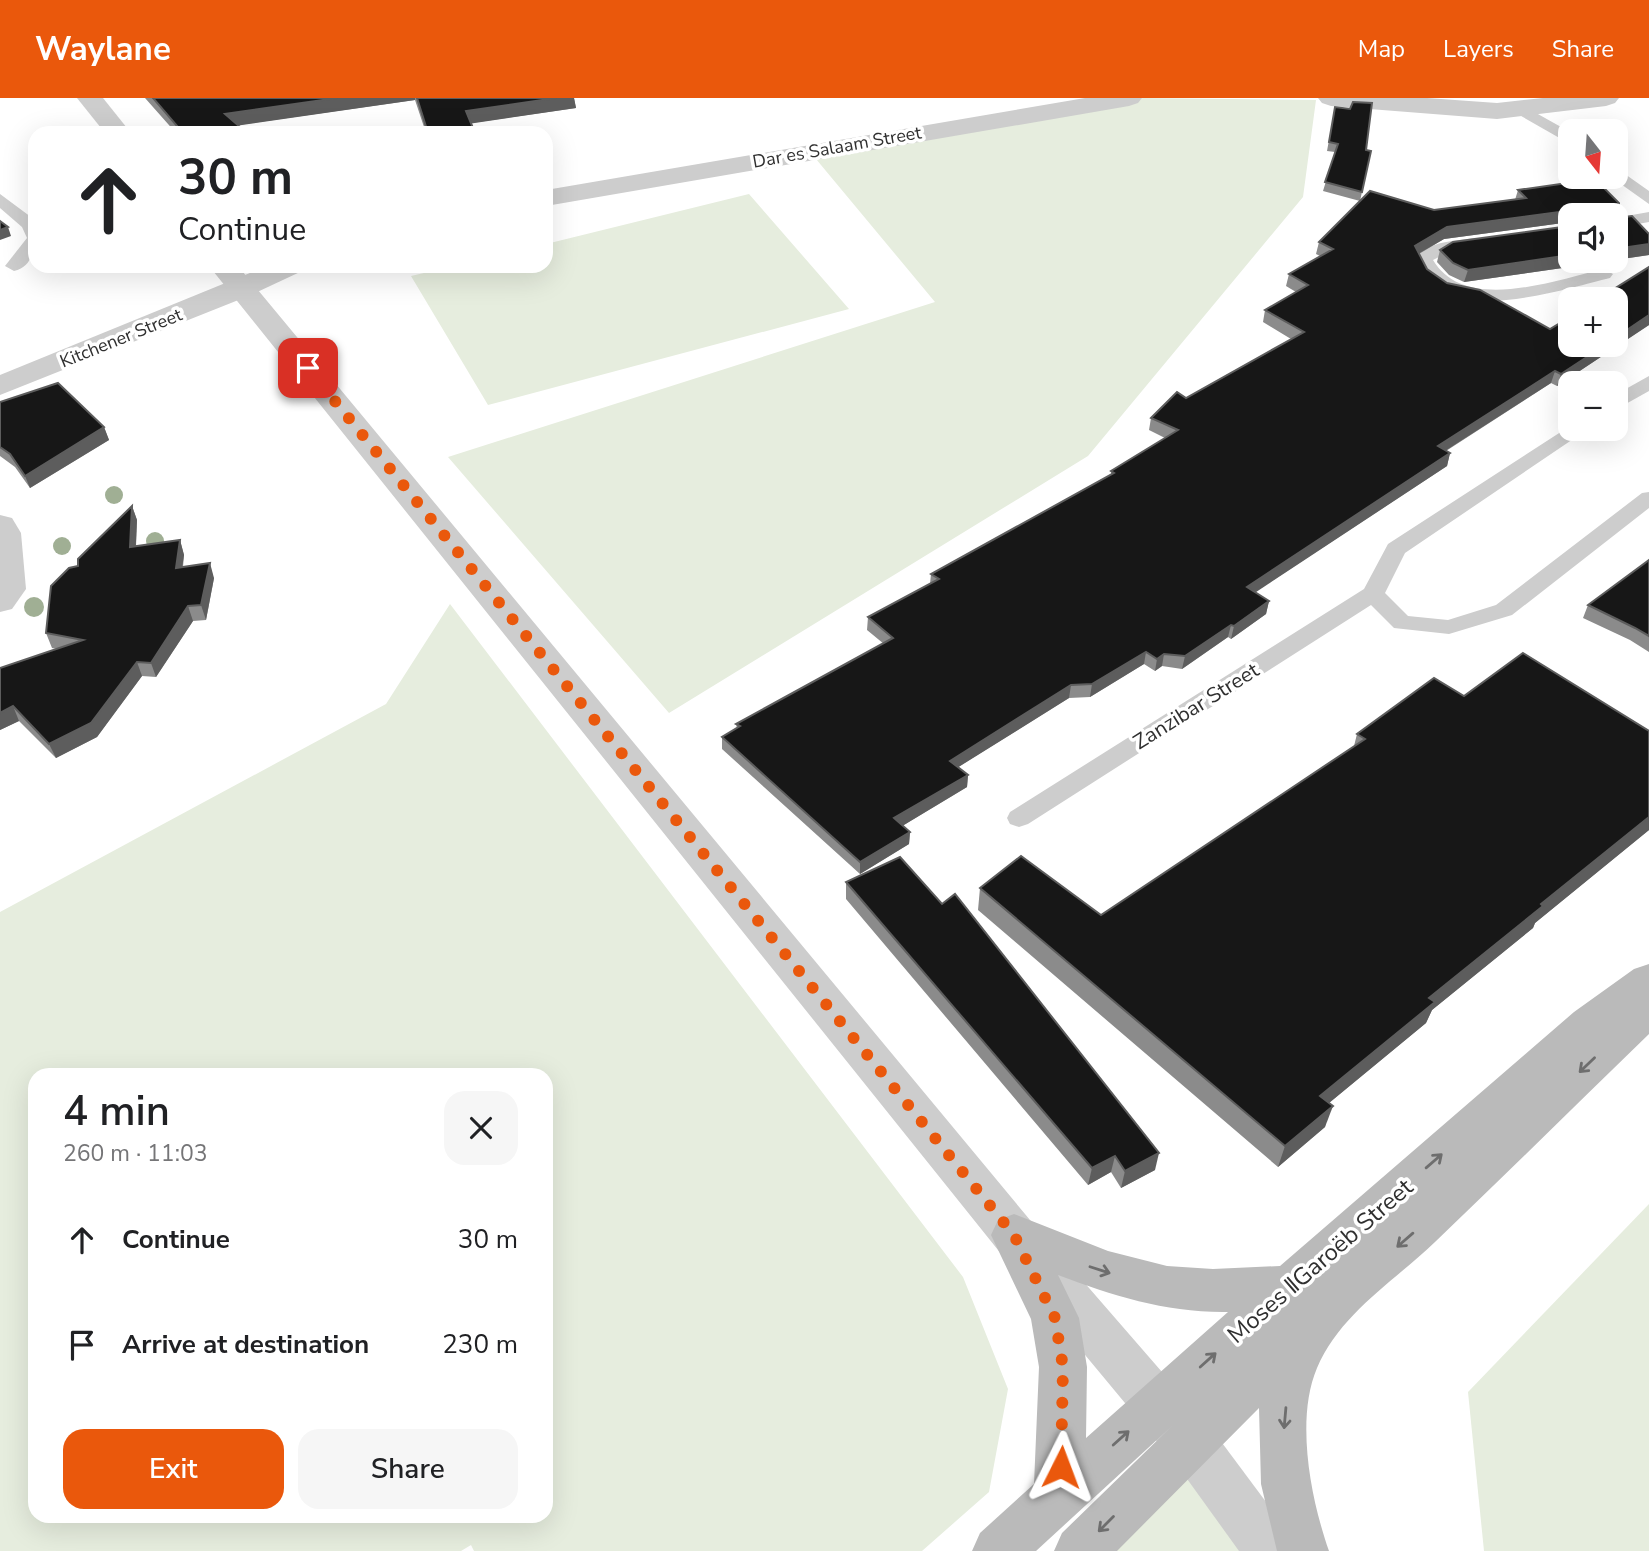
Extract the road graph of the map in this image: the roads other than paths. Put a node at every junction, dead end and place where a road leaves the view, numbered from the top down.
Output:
1 (90, 98) edge
2 (1129, 98) edge
3 (1331, 98) edge
4 (1606, 98) edge
5 (1520, 108) junction
6 (993, 109) edge
7 (112, 126) edge
8 (1558, 132) edge
9 (1628, 183) edge
10 (553, 197) edge
11 (0, 199) edge
12 (1649, 199) edge
13 (1649, 218) edge
14 (1628, 221) edge
15 (28, 223) edge
16 (1494, 240) edge
17 (28, 247) edge
18 (14, 266) dead end
19 (256, 273) edge
20 (1604, 274) dead end
21 (232, 278) edge
22 (1649, 382) edge
23 (0, 386) edge
24 (1628, 396) edge
25 (1560, 441) edge
26 (1649, 498) edge
27 (0, 525) edge
28 (1373, 594) junction
29 (0, 601) edge
30 (1018, 818) dead end
31 (1649, 981) edge
32 (1649, 998) edge
33 (1014, 1235) junction
34 (1308, 1298) junction
35 (1174, 1423) junction
36 (1059, 1493) junction
37 (998, 1551) edge
38 (1080, 1551) edge
39 (1271, 1551) edge
40 (1303, 1551) edge

1 - 7 street
2 - 6 street, Dar es Salaam Street
3 - 5 street
4 - 5 street
5 - 8 lane
6 - 10 street, Dar es Salaam Street
9 - 12 lane
11 - 15 lane
13 - 14 lane
16 - 20 lane
17 - 18 lane
19 - 21 street
21 - 23 street, Kitchener Street
21 - 33 street
22 - 24 lane
25 - 28 lane
26 - 28 lane
27 - 29 street
28 - 30 lane, Zanzibar Street
34 -> 31 main road, Moses ǁGaroëb Street
32 -> 34 main road, Moses ǁGaroëb Street
33 -> 34 main road
33 - 35 street
33 - 36 main road
34 - 35 main road, Moses ǁGaroëb Street
34 -> 40 main road
36 -> 35 main road, Moses ǁGaroëb Street
35 -> 38 main road, Moses ǁGaroëb Street
35 - 39 street
36 - 37 main road, Moses ǁGaroëb Street

